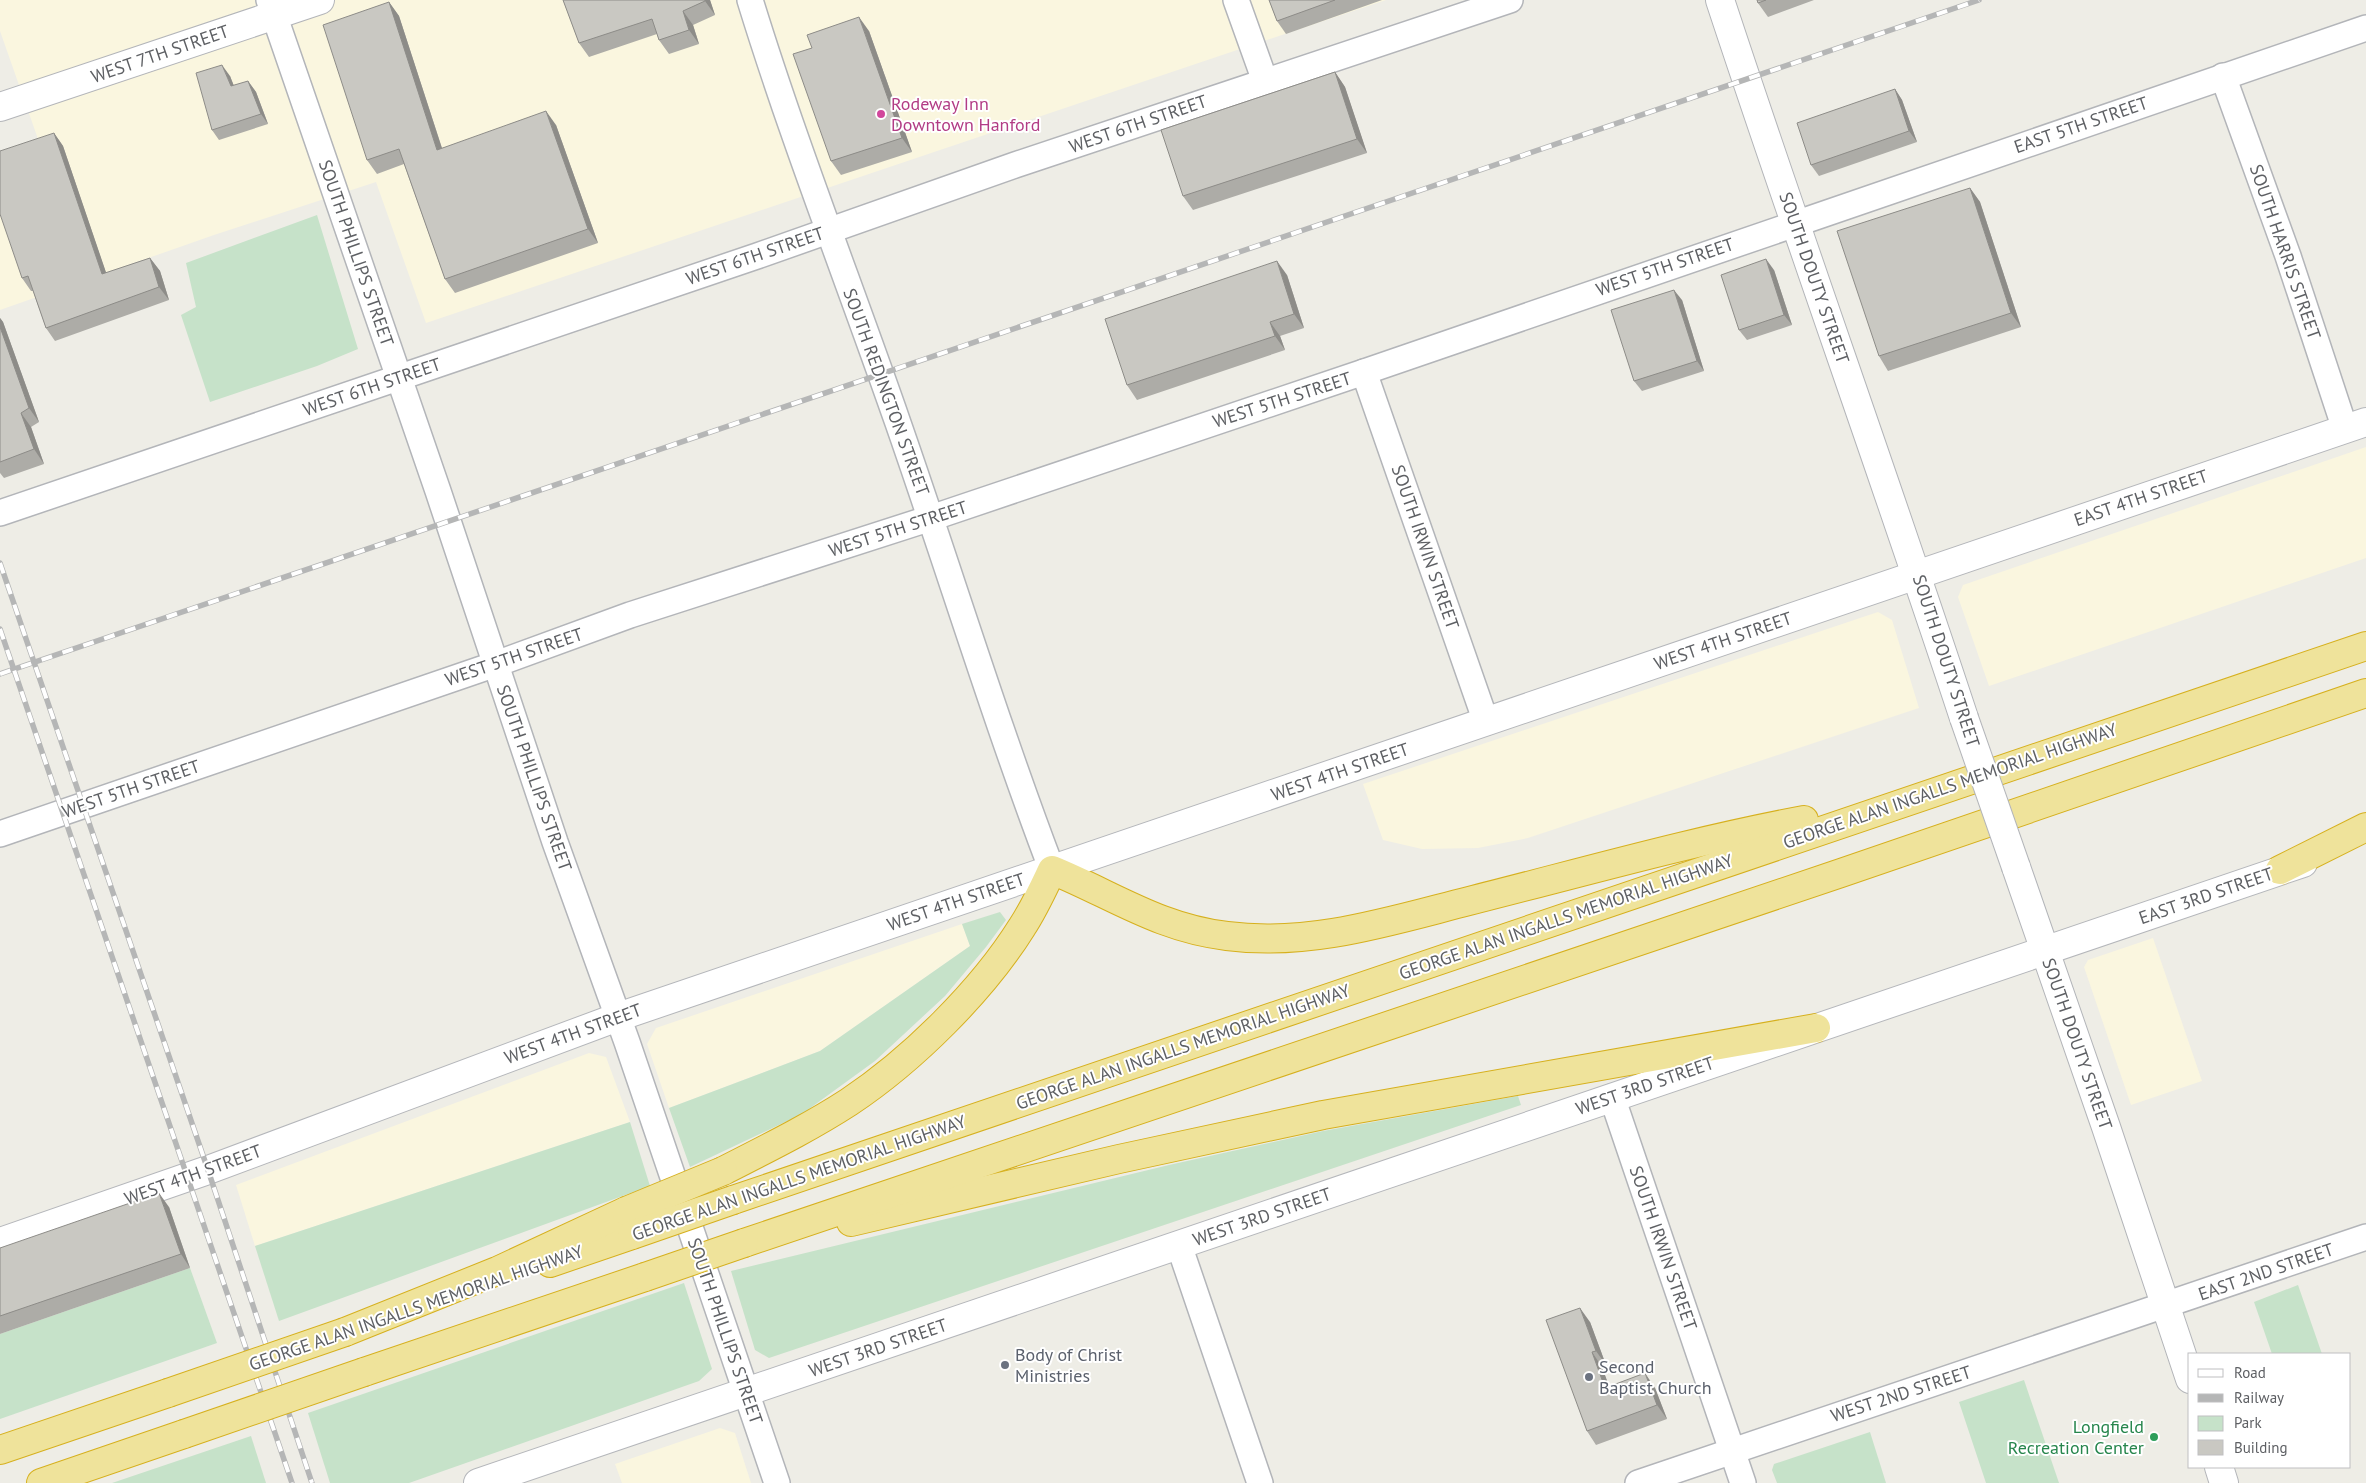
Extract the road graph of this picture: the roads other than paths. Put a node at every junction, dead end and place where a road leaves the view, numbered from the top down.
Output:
1 (320, 0) edge
2 (750, 0) edge
3 (1236, 0) edge
4 (1510, 0) edge
5 (1720, 0) edge
6 (272, 8) edge
7 (2366, 28) edge
8 (2223, 76) junction
9 (1265, 81) junction
10 (0, 107) edge
11 (1795, 223) junction
12 (828, 230) junction
13 (1364, 372) junction
14 (399, 378) junction
15 (2355, 425) edge
16 (0, 513) edge
17 (931, 518) junction
18 (1917, 575) junction
19 (2366, 646) edge
20 (496, 664) junction
21 (2366, 693) edge
22 (1486, 722) junction
23 (1903, 802) junction
24 (2366, 827) edge
25 (0, 834) edge
26 (2366, 842) edge
27 (1052, 870) junction
28 (2280, 870) junction
29 (2045, 950) junction
30 (618, 1017) junction
31 (1816, 1028) junction
32 (1612, 1098) junction
33 (629, 1223) junction
34 (2366, 1237) edge
35 (749, 1241) junction
36 (0, 1242) edge
37 (1179, 1245) junction
38 (2166, 1306) junction
39 (2188, 1374) edge
40 (747, 1393) junction
41 (0, 1450) edge
42 (1733, 1451) junction
43 (2219, 1468) edge
44 (41, 1483) edge
45 (478, 1483) edge
46 (777, 1483) edge
47 (1260, 1483) edge
48 (1638, 1483) edge
49 (1743, 1483) edge
50 (2224, 1483) edge

1 - 6 main road, WEST 7TH STREET
2 - 12 street, SOUTH REDINGTON STREET
3 - 9 street
4 - 9 street, WEST 6TH STREET
5 - 11 main road, SOUTH DOUTY STREET
6 - 10 main road, WEST 7TH STREET
6 - 14 street, SOUTH PHILLIPS STREET
7 - 8 street, EAST 5TH STREET
8 - 11 street, EAST 5TH STREET
8 - 15 street, SOUTH HARRIS STREET
9 - 12 street, WEST 6TH STREET
11 - 13 street, WEST 5TH STREET
11 - 18 main road, SOUTH DOUTY STREET
12 - 14 street, WEST 6TH STREET
12 - 17 street, SOUTH REDINGTON STREET
13 - 17 street, WEST 5TH STREET
13 - 22 street, SOUTH IRWIN STREET
14 - 16 street, WEST 6TH STREET
14 - 20 street, SOUTH PHILLIPS STREET
15 - 18 main road, EAST 4TH STREET
17 - 20 street, WEST 5TH STREET
17 - 27 street, SOUTH REDINGTON STREET
18 - 22 main road, WEST 4TH STREET
18 - 29 main road, SOUTH DOUTY STREET, bridge
19 - 23 highway, GEORGE ALAN INGALLS MEMORIAL HIGHWAY
20 - 25 street, WEST 5TH STREET
20 - 30 street, SOUTH PHILLIPS STREET
21 - 35 highway
22 - 27 main road, WEST 4TH STREET
23 - 27 highway
23 - 33 highway, GEORGE ALAN INGALLS MEMORIAL HIGHWAY, bridge
24 - 28 highway
26 - 28 main road, EAST 3RD STREET
27 - 30 main road, WEST 4TH STREET
27 - 33 highway, bridge
28 - 29 main road, EAST 3RD STREET
29 - 31 main road, WEST 3RD STREET
29 - 38 main road, SOUTH DOUTY STREET
30 - 36 main road, WEST 4TH STREET
30 - 40 street, SOUTH PHILLIPS STREET
31 - 32 main road, WEST 3RD STREET
31 - 35 highway
32 - 37 main road, WEST 3RD STREET
32 - 42 street, SOUTH IRWIN STREET
33 - 41 highway, GEORGE ALAN INGALLS MEMORIAL HIGHWAY, bridge
34 - 38 street, EAST 2ND STREET
35 - 44 highway, bridge
37 - 40 main road, WEST 3RD STREET
37 - 47 street
38 - 39 main road, SOUTH DOUTY STREET
38 - 42 street, WEST 2ND STREET
40 - 45 main road, WEST 3RD STREET
40 - 46 street, SOUTH PHILLIPS STREET
42 - 48 street, WEST 2ND STREET
42 - 49 street, SOUTH IRWIN STREET
43 - 50 main road

